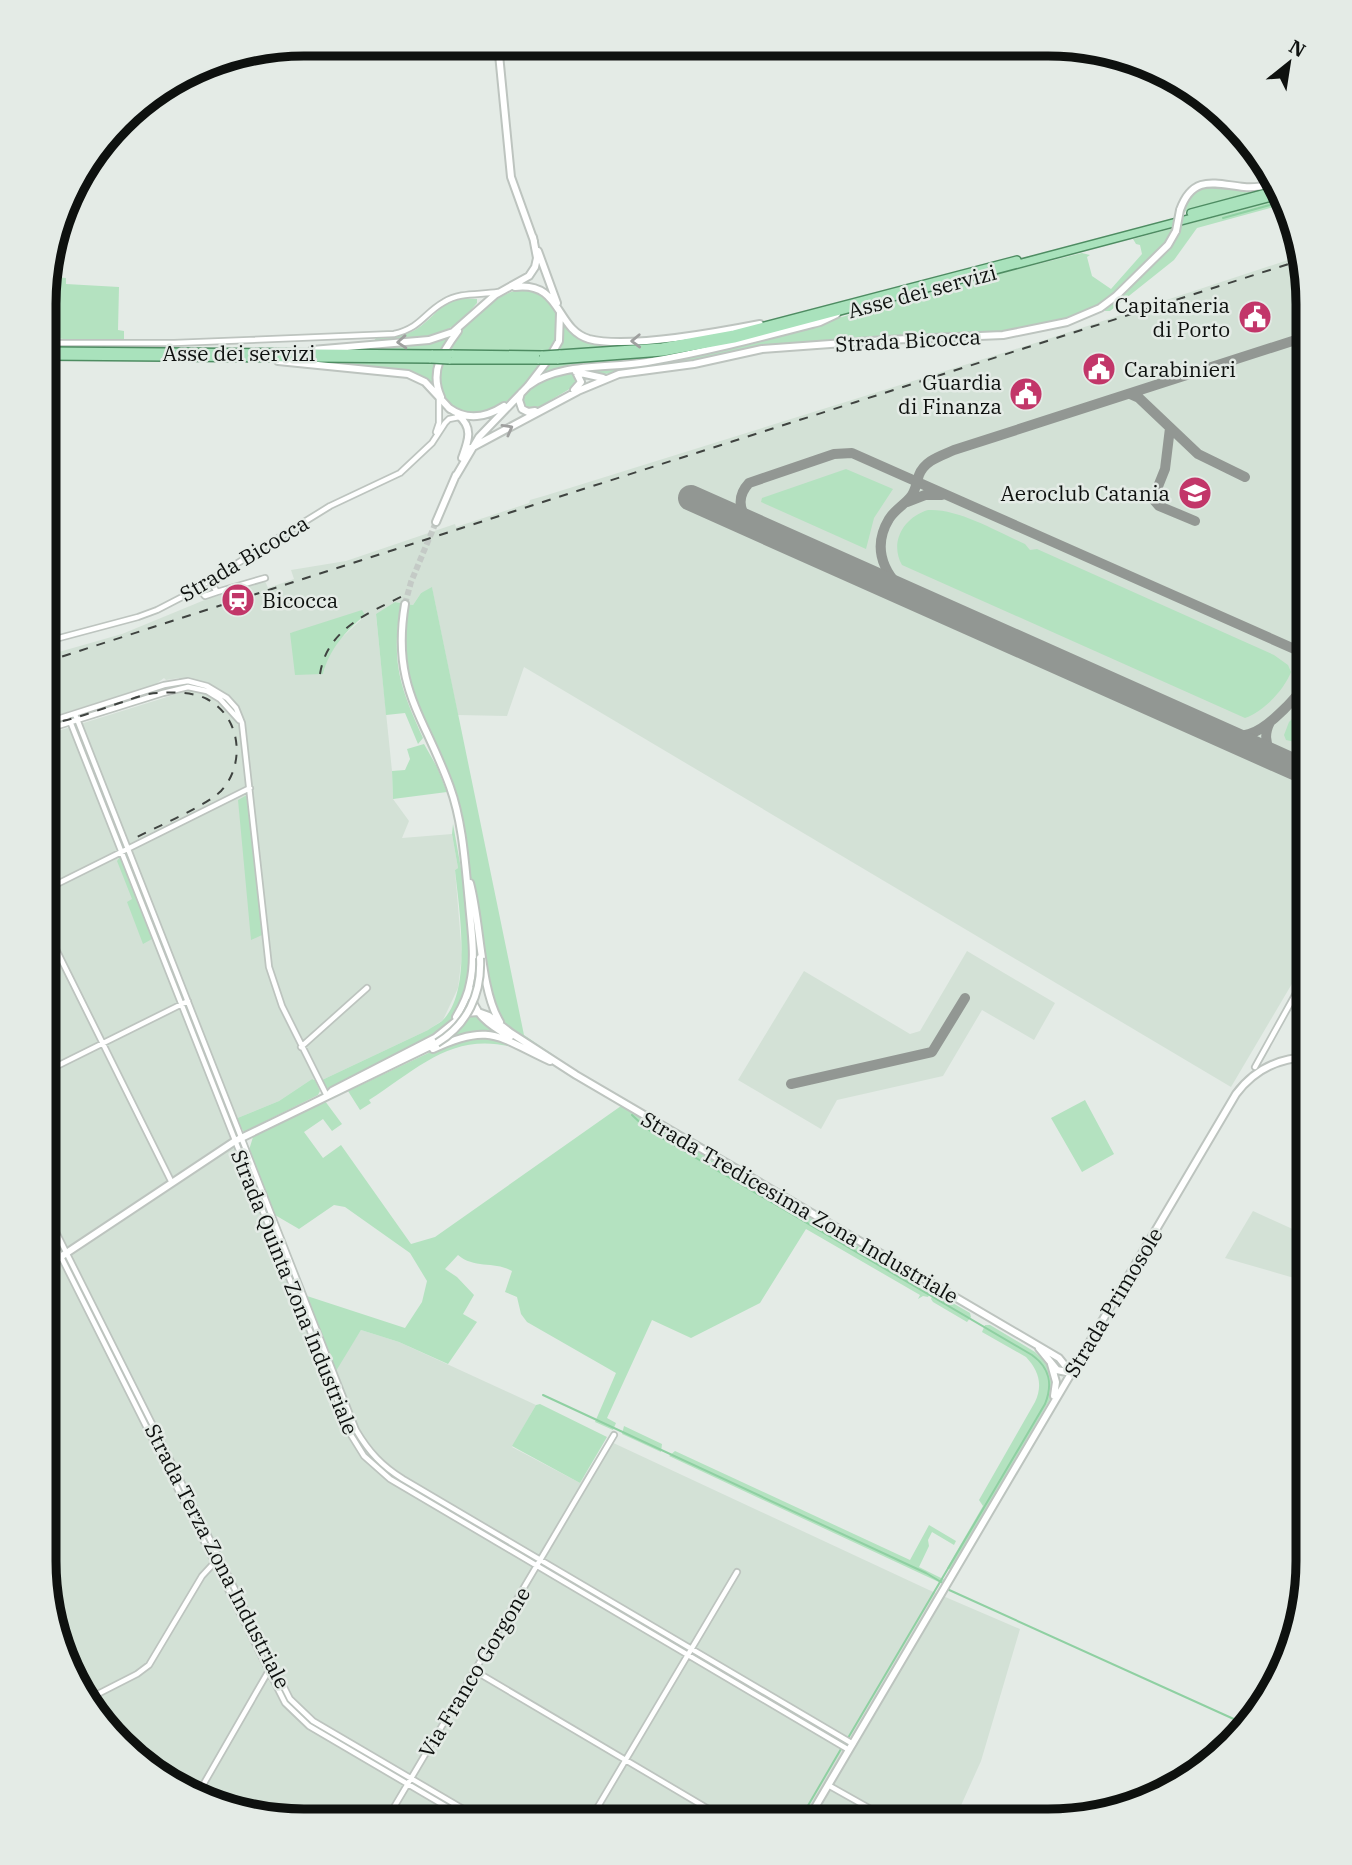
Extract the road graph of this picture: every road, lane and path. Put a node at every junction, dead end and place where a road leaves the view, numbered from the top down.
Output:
1 (499, 57) edge
2 (1265, 185) edge
3 (1269, 192) edge
4 (1271, 197) edge
5 (533, 237) junction
6 (505, 290) junction
7 (464, 295) junction
8 (480, 306) junction
9 (559, 307) junction
10 (824, 312) junction
11 (842, 312) junction
12 (465, 322) junction
13 (56, 343) edge
14 (198, 352) junction
15 (56, 354) edge
16 (56, 354) edge
17 (432, 357) junction
18 (558, 357) junction
19 (241, 358) junction
20 (573, 371) junction
21 (605, 378) junction
22 (528, 386) junction
23 (438, 390) junction
24 (522, 392) junction
25 (439, 400) junction
26 (514, 400) junction
27 (560, 400) junction
28 (544, 409) junction
29 (456, 413) junction
30 (427, 448) junction
31 (471, 448) junction
32 (456, 476) junction
33 (436, 522) tunnel mouth
34 (265, 578) dead end
35 (209, 579) junction
36 (197, 587) junction
37 (217, 592) junction
38 (405, 604) tunnel mouth
39 (56, 639) edge
40 (73, 718) junction
41 (56, 721) edge
42 (56, 725) edge
43 (97, 779) junction
44 (250, 788) junction
45 (128, 849) junction
46 (122, 852) junction
47 (466, 867) junction
48 (470, 881) junction
49 (56, 885) edge
50 (56, 949) edge
51 (178, 976) junction
52 (172, 978) junction
53 (470, 984) junction
54 (368, 988) dead end
55 (1295, 994) edge
56 (188, 1001) junction
57 (181, 1004) junction
58 (478, 1012) junction
59 (449, 1027) junction
60 (505, 1028) junction
61 (103, 1043) junction
62 (302, 1047) junction
63 (544, 1058) junction
64 (1295, 1058) edge
65 (56, 1066) edge
66 (563, 1067) junction
67 (1255, 1067) dead end
68 (374, 1075) junction
69 (327, 1096) junction
70 (254, 1131) junction
71 (238, 1139) junction
72 (247, 1153) junction
73 (172, 1181) junction
74 (56, 1236) edge
75 (56, 1245) edge
76 (64, 1255) junction
77 (56, 1260) edge
78 (1038, 1347) junction
79 (1083, 1352) junction
80 (1059, 1358) junction
81 (1051, 1364) junction
82 (1071, 1373) junction
83 (136, 1393) junction
84 (131, 1396) junction
85 (1045, 1417) junction
86 (614, 1435) dead end
87 (388, 1469) junction
88 (384, 1475) junction
89 (396, 1475) junction
90 (393, 1481) junction
91 (220, 1560) junction
92 (541, 1560) junction
93 (214, 1563) junction
94 (537, 1566) junction
95 (737, 1572) dead end
96 (692, 1649) junction
97 (688, 1655) junction
98 (272, 1665) junction
99 (475, 1671) junction
100 (268, 1672) junction
101 (763, 1691) junction
102 (96, 1695) edge
103 (760, 1698) junction
104 (841, 1737) junction
105 (837, 1744) junction
106 (851, 1747) junction
107 (626, 1760) junction
108 (411, 1778) junction
109 (408, 1784) junction
110 (828, 1785) junction
111 (202, 1787) edge
112 (393, 1809) edge
113 (450, 1809) edge
114 (463, 1809) edge
115 (597, 1809) edge
116 (708, 1809) edge
117 (814, 1809) edge
118 (871, 1809) edge

1 - 5 main road
2 - 21 main road, Strada Bicocca, bridge
3 - 10 main road, Asse dei servizi
4 - 11 main road, Asse dei servizi
5 - 6 main road
5 - 9 main road
6 - 7 street
6 - 8 main road
6 - 9 main road
7 - 8 street
7 - 13 street
8 - 12 main road
10 -> 9 main road
9 - 22 main road
10 - 18 main road, Asse dei servizi
11 - 18 main road, Asse dei servizi
11 - 20 main road
12 -> 14 main road
12 - 23 main road
14 - 15 main road, Asse dei servizi
14 - 17 main road, Asse dei servizi
16 - 19 main road, Asse dei servizi
17 - 18 main road, bridge
17 - 19 main road, Asse dei servizi
19 - 25 main road
20 - 21 main road
20 - 22 main road
20 - 27 main road
21 - 27 main road
22 - 24 main road
23 - 25 street
23 - 29 main road
24 - 26 main road
24 - 28 main road
25 - 29 main road
25 - 30 street
26 - 29 main road
26 - 31 main road
27 - 28 main road
31 -> 28 main road
29 - 30 street, Strada Bicocca
29 - 32 main road
30 - 35 street, Strada Bicocca
31 - 32 main road
32 - 33 main road
34 - 37 street
35 - 36 street, Strada Bicocca
35 - 37 street
36 - 37 street
36 - 39 street, Strada Bicocca
38 - 47 main road
40 - 41 street
40 - 42 street
40 - 43 street, Strada Quinta Zona Industriale
40 - 44 street
43 - 45 street, Strada Quinta Zona Industriale
43 - 46 street, Strada Quinta Zona Industriale
44 - 45 street
44 - 62 street
45 - 46 street
45 - 51 street, Strada Quinta Zona Industriale
46 - 49 street
46 - 52 street, Strada Quinta Zona Industriale
47 - 48 main road
47 - 53 main road
48 - 60 main road
48 - 68 main road, bridge
50 - 61 street
51 - 52 street
51 - 56 street, Strada Quinta Zona Industriale
52 - 57 street, Strada Quinta Zona Industriale
53 - 58 main road
53 - 59 main road
54 - 62 street
55 - 67 street
56 - 57 street
56 - 71 street, Strada Quinta Zona Industriale
57 - 61 street
57 - 71 street, Strada Quinta Zona Industriale
58 - 59 main road
58 - 60 main road
58 - 63 main road
59 - 69 main road
60 - 66 main road
61 - 65 street
61 - 73 street
62 - 69 street
63 - 66 main road
63 - 68 main road
64 - 79 main road, Strada Primosole
66 - 78 main road, Strada Tredicesima Zona Industriale
68 - 69 main road
69 - 70 main road
70 - 71 main road
70 - 72 street
71 - 72 street, Strada Quinta Zona Industriale
71 - 73 main road
71 - 88 street, Strada Quinta Zona Industriale
72 - 87 street, Strada Quinta Zona Industriale
73 - 76 main road
74 - 76 street, Strada Terza Zona Industriale
75 - 76 street, Strada Terza Zona Industriale
76 - 77 main road
76 - 83 street, Strada Terza Zona Industriale
76 - 84 street, Strada Terza Zona Industriale
78 - 80 main road, Strada Tredicesima Zona Industriale
78 - 81 main road
79 - 80 main road
79 - 82 main road, Strada Primosole
80 - 82 main road
81 - 82 main road
81 - 85 main road
82 - 85 main road, Strada Primosole
83 - 84 street
83 - 91 street, Strada Terza Zona Industriale
84 - 93 street, Strada Terza Zona Industriale
85 - 106 main road, Strada Primosole
86 - 92 street
87 - 88 street
87 - 89 street, Strada Quinta Zona Industriale
88 - 90 street, Strada Quinta Zona Industriale
89 - 90 street
89 - 92 street, Strada Quinta Zona Industriale
90 - 94 street, Strada Quinta Zona Industriale
91 - 93 street
91 - 98 street, Strada Terza Zona Industriale
92 - 94 street, Via Franco Gorgone
92 - 96 street, Strada Quinta Zona Industriale
93 - 100 street, Strada Terza Zona Industriale
93 - 102 street
94 - 97 street, Strada Quinta Zona Industriale
94 - 99 street, Via Franco Gorgone
95 - 96 street
96 - 97 street
96 - 101 street, Strada Quinta Zona Industriale
97 - 103 street, Strada Quinta Zona Industriale
97 - 107 street
98 - 100 street
98 - 108 street, Strada Terza Zona Industriale
99 - 107 street
99 - 108 street, Via Franco Gorgone
100 - 109 street, Strada Terza Zona Industriale
100 - 111 street
101 - 103 street
101 - 104 street, Strada Quinta Zona Industriale
103 - 105 street, Strada Quinta Zona Industriale
104 - 105 street
104 - 106 street, Strada Quinta Zona Industriale
105 - 106 street, Strada Quinta Zona Industriale
106 - 110 main road, Strada Primosole
107 - 115 street
107 - 116 street
108 - 109 street, Via Franco Gorgone
108 - 114 street, Strada Terza Zona Industriale
109 - 112 street
109 - 113 street, Strada Terza Zona Industriale
110 - 117 main road, Strada Primosole
110 - 118 street

